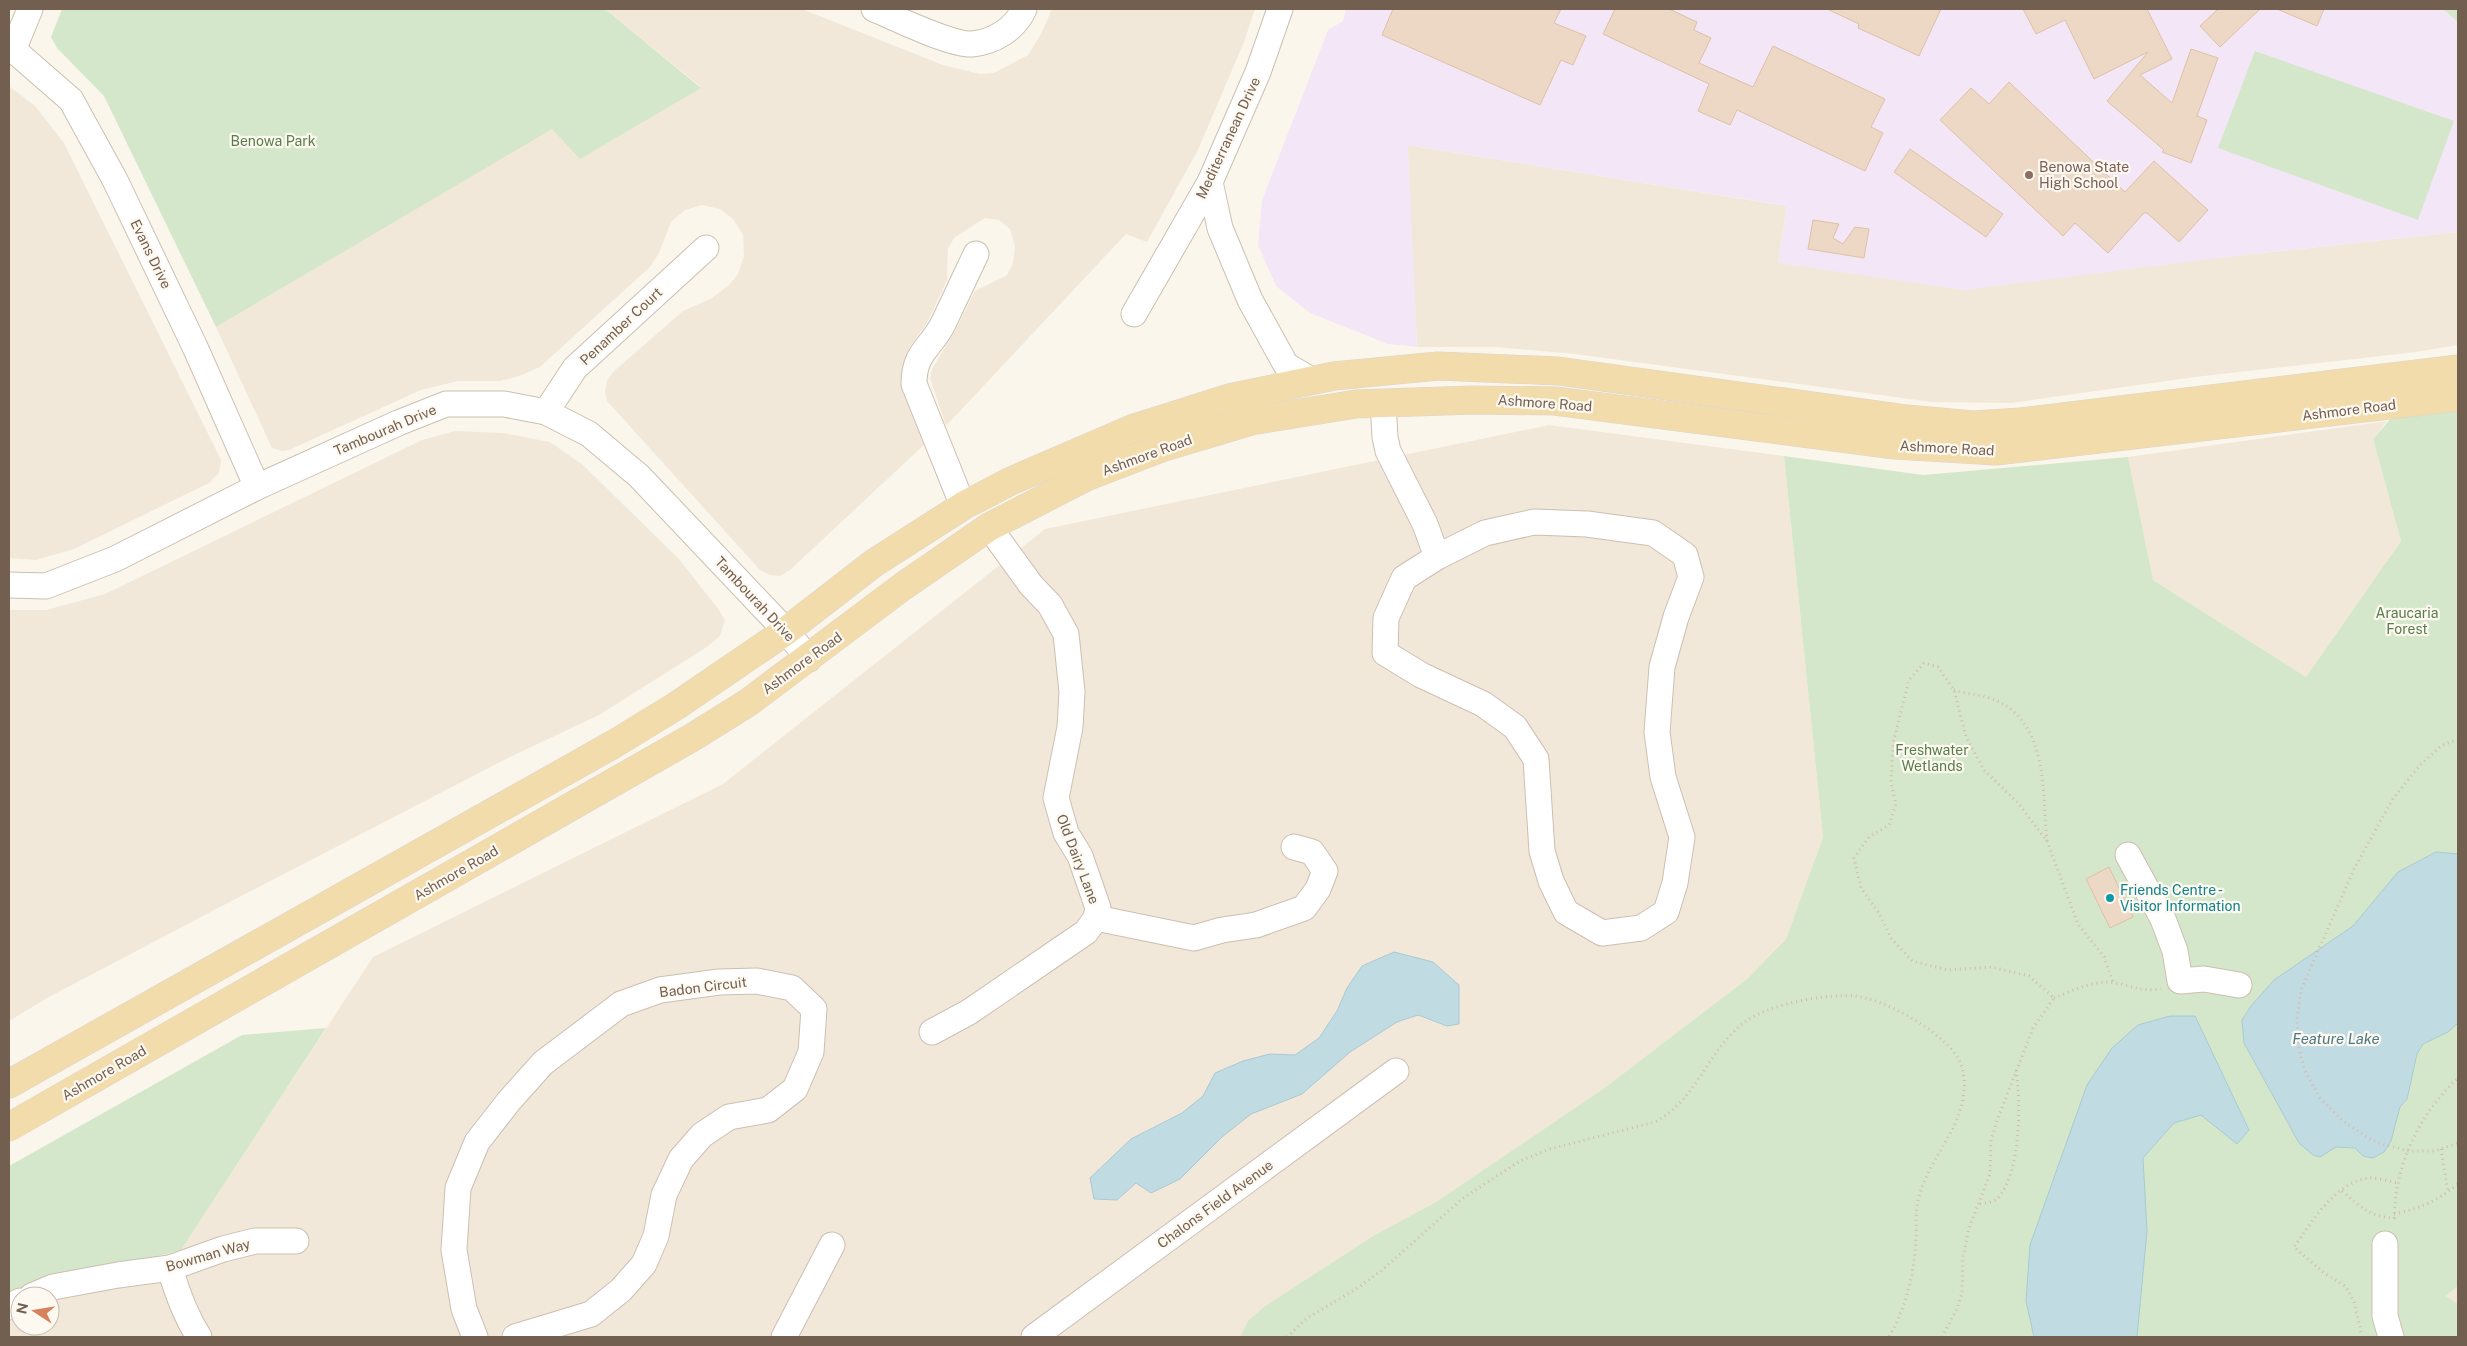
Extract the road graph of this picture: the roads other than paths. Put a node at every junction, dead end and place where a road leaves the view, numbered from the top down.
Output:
1 (30, 9) edge
2 (874, 9) edge
3 (1024, 9) edge
4 (1280, 9) edge
5 (11, 47) edge
6 (1210, 182) junction
7 (706, 248) dead end
8 (976, 254) dead end
9 (1134, 314) dead end
10 (2458, 369) edge
11 (1313, 381) junction
12 (2458, 397) edge
13 (1383, 403) junction
14 (546, 412) junction
15 (258, 487) junction
16 (963, 506) junction
17 (989, 527) junction
18 (1437, 557) junction
19 (9, 586) edge
20 (786, 631) junction
21 (809, 659) junction
22 (1294, 847) dead end
23 (2128, 855) dead end
24 (1096, 918) junction
25 (2239, 985) dead end
26 (932, 1032) dead end
27 (1396, 1072) dead end
28 (9, 1084) edge
29 (9, 1127) edge
30 (296, 1240) dead end
31 (2385, 1244) dead end
32 (832, 1245) dead end
33 (170, 1268) junction
34 (58, 1286) edge
35 (198, 1337) edge
36 (476, 1337) edge
37 (515, 1337) edge
38 (784, 1337) edge
39 (1034, 1337) edge
40 (2391, 1337) edge

1 - 5 street
2 - 3 street
4 - 6 street, Mediterranean Drive
5 - 15 street, Evans Drive
6 - 9 street, Mediterranean Drive
6 - 11 street
7 - 14 street, Penamber Court
8 - 16 street
10 - 11 main road, Ashmore Road
11 - 16 main road, Ashmore Road
12 - 13 main road, Ashmore Road
13 - 17 main road, Ashmore Road
13 - 18 street
14 - 15 street, Tambourah Drive
14 - 20 street, Tambourah Drive
15 - 19 street, Tambourah Drive
16 - 20 main road, Ashmore Road
17 - 21 main road, Ashmore Road
17 - 24 street, Old Dairy Lane
18 - 18 street
20 - 21 street, Tambourah Drive
20 - 28 main road, Ashmore Road
21 - 29 main road, Ashmore Road
22 - 24 street
23 - 25 street
24 - 26 street
27 - 39 street, Chalons Field Avenue
30 - 33 street, Bowman Way
31 - 40 street
32 - 38 street
33 - 34 street, Bowman Way
33 - 35 street
36 - 37 street, Badon Circuit

